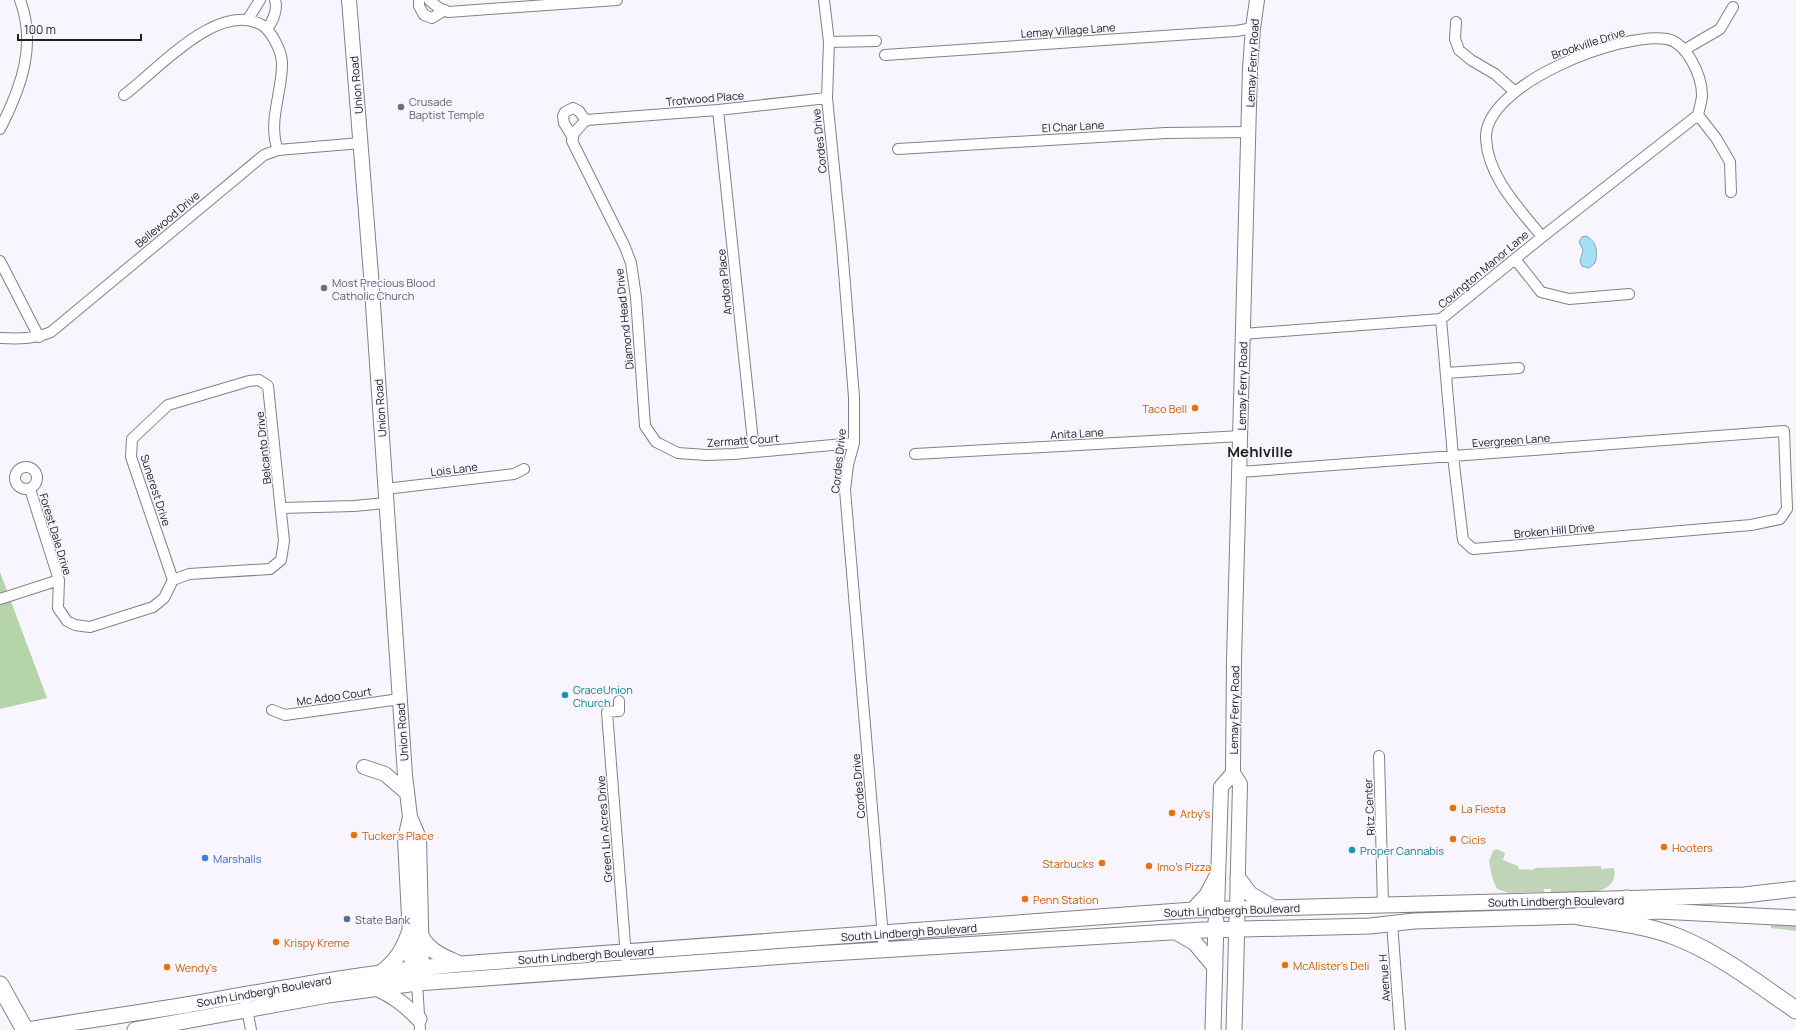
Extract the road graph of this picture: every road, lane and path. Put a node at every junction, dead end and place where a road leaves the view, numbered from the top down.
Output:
1 (20, 0) edge
2 (260, 0) edge
3 (275, 0) edge
4 (349, 0) edge
5 (419, 0) edge
6 (429, 0) edge
7 (616, 0) edge
8 (824, 0) edge
9 (1257, 0) edge
10 (586, 1) edge
11 (1732, 7) dead end
12 (445, 10) junction
13 (248, 19) junction
14 (1456, 22) dead end
15 (267, 28) junction
16 (1253, 28) junction
17 (876, 40) dead end
18 (829, 42) junction
19 (1684, 50) junction
20 (885, 55) dead end
21 (1514, 91) junction
22 (124, 95) dead end
23 (827, 98) junction
24 (718, 110) junction
25 (1698, 115) junction
26 (586, 121) junction
27 (0, 129) edge
28 (1249, 132) junction
29 (575, 133) junction
30 (361, 144) junction
31 (898, 149) dead end
32 (278, 150) junction
33 (1731, 192) dead end
34 (1542, 237) junction
35 (1515, 259) junction
36 (0, 261) edge
37 (1629, 294) dead end
38 (1441, 319) junction
39 (1243, 334) junction
40 (39, 337) junction
41 (0, 338) edge
42 (1519, 368) dead end
43 (1446, 373) junction
44 (268, 386) joint
45 (645, 426) joint
46 (1784, 431) joint
47 (1241, 436) junction
48 (854, 443) junction
49 (754, 451) junction
50 (915, 454) dead end
51 (1453, 456) junction
52 (524, 469) dead end
53 (1239, 472) junction
54 (385, 489) junction
55 (30, 490) dead end
56 (386, 503) junction
57 (281, 508) junction
58 (59, 580) junction
59 (173, 580) junction
60 (0, 599) edge
61 (400, 699) junction
62 (619, 701) dead end
63 (272, 710) dead end
64 (1379, 756) dead end
65 (364, 767) dead end
66 (1233, 773) junction
67 (407, 793) junction
68 (1217, 876) junction
69 (1238, 878) junction
70 (1796, 889) edge
71 (1383, 905) junction
72 (1273, 907) junction
73 (1237, 909) junction
74 (1193, 910) junction
75 (1217, 910) junction
76 (1632, 912) junction
77 (1579, 916) joint
78 (1796, 918) edge
79 (1392, 923) junction
80 (1263, 928) junction
81 (1237, 929) junction
82 (1216, 930) junction
83 (1176, 932) junction
84 (883, 934) junction
85 (415, 935) junction
86 (884, 949) junction
87 (626, 960) junction
88 (1236, 961) junction
89 (461, 964) junction
90 (1215, 967) junction
91 (417, 968) junction
92 (382, 972) junction
93 (417, 983) junction
94 (0, 985) edge
95 (376, 988) junction
96 (244, 994) junction
97 (247, 1010) junction
98 (1796, 1010) edge
99 (420, 1024) edge
100 (29, 1030) edge
101 (136, 1030) edge
102 (251, 1030) edge
103 (1214, 1030) edge
104 (1234, 1030) edge
105 (1400, 1030) edge

1 - 27 street
2 - 13 street
3 - 15 street
4 - 30 main road, Union Road
5 - 12 street
6 - 12 street
7 - 10 street
8 - 18 street, Cordes Drive
9 - 16 main road, Lemay Ferry Road
10 - 12 street
11 - 19 street
13 - 15 street
13 - 22 street
14 - 21 street
15 - 32 street
16 - 20 street, Lemay Village Lane
16 - 28 main road, Lemay Ferry Road
17 - 18 street
18 - 23 street, Cordes Drive
19 - 21 street, Brookville Drive
19 - 25 street, Brookville Drive
21 - 34 street, Brookville Drive
23 - 24 street, Trotwood Place
23 - 48 street, Cordes Drive
24 - 26 street, Trotwood Place
24 - 49 street, Andora Place
25 - 33 street
25 - 34 street, Covington Manor Lane
26 - 29 street
26 - 29 street
28 - 31 street, El Char Lane
28 - 39 main road, Lemay Ferry Road
29 - 45 street, Diamond Head Drive
30 - 32 street, Bellewood Drive
30 - 54 main road, Union Road
32 - 40 street, Bellewood Drive
34 - 35 street, Covington Manor Lane
35 - 37 street
35 - 38 street, Covington Manor Lane
36 - 40 street
38 - 39 street, Covington Manor Lane
38 - 43 street, Broken Hill Drive
39 - 47 main road, Lemay Ferry Road
40 - 41 street, Bellewood Drive
42 - 43 street
43 - 51 street, Broken Hill Drive
44 - 57 street, Belcanto Drive
44 - 59 street, Sunerest Drive
45 - 49 street, Zermatt Court
46 - 51 street, Evergreen Lane
46 - 51 street, Broken Hill Drive
47 - 50 street, Anita Lane
47 - 53 main road, Lemay Ferry Road
48 - 49 street, Zermatt Court
48 - 84 street, Cordes Drive
51 - 53 street, Evergreen Lane
52 - 54 street, Lois Lane
53 - 66 main road, Lemay Ferry Road
54 - 56 main road, Union Road
55 - 58 street, Forest Dale Drive
56 - 57 street
56 - 61 main road, Union Road
57 - 59 street
58 - 59 street, Forest Dale Drive
58 - 60 street
61 - 63 street, Mc Adoo Court
61 - 67 main road, Union Road
62 - 87 street, Green Lin Acres Drive
64 - 71 street, Ritz Center
65 - 67 main road
66 - 68 main road
66 - 69 main road, Lemay Ferry Road
67 - 85 main road, Union Road
68 - 74 main road
68 - 75 main road
69 - 72 main road
69 - 73 main road, Lemay Ferry Road
70 - 76 main road, South Lindbergh Boulevard
71 - 72 main road, South Lindbergh Boulevard
71 - 76 main road, South Lindbergh Boulevard
72 - 73 main road, South Lindbergh Boulevard
73 - 75 main road, South Lindbergh Boulevard
73 - 81 main road, Lemay Ferry Road
74 - 75 main road, South Lindbergh Boulevard
74 - 84 main road, South Lindbergh Boulevard
75 - 82 main road
76 - 77 highway
76 - 78 main road, South Lindbergh Boulevard
76 - 98 highway
77 - 79 main road, South Lindbergh Boulevard
79 - 80 main road, South Lindbergh Boulevard
79 - 105 street, Avenue H
80 - 81 main road, South Lindbergh Boulevard
80 - 88 main road
81 - 82 main road, South Lindbergh Boulevard
81 - 88 main road, Lemay Ferry Road
82 - 83 main road, South Lindbergh Boulevard
82 - 90 main road
83 - 86 main road, South Lindbergh Boulevard
83 - 90 main road
84 - 86 street, Cordes Drive
84 - 87 main road, South Lindbergh Boulevard
85 - 89 main road
85 - 91 main road, Union Road
85 - 92 main road
86 - 87 main road, South Lindbergh Boulevard
87 - 89 main road, South Lindbergh Boulevard
87 - 93 main road, South Lindbergh Boulevard
88 - 104 main road, Lemay Ferry Road
89 - 91 main road, South Lindbergh Boulevard
90 - 103 main road
91 - 92 main road, South Lindbergh Boulevard
91 - 93 main road, Union Road
92 - 96 main road, South Lindbergh Boulevard
93 - 95 main road, South Lindbergh Boulevard
93 - 99 street, Union Road
94 - 100 highway
95 - 97 main road, South Lindbergh Boulevard
95 - 99 main road
96 - 97 street
96 - 100 main road, South Lindbergh Boulevard
97 - 101 main road, South Lindbergh Boulevard
97 - 102 street

